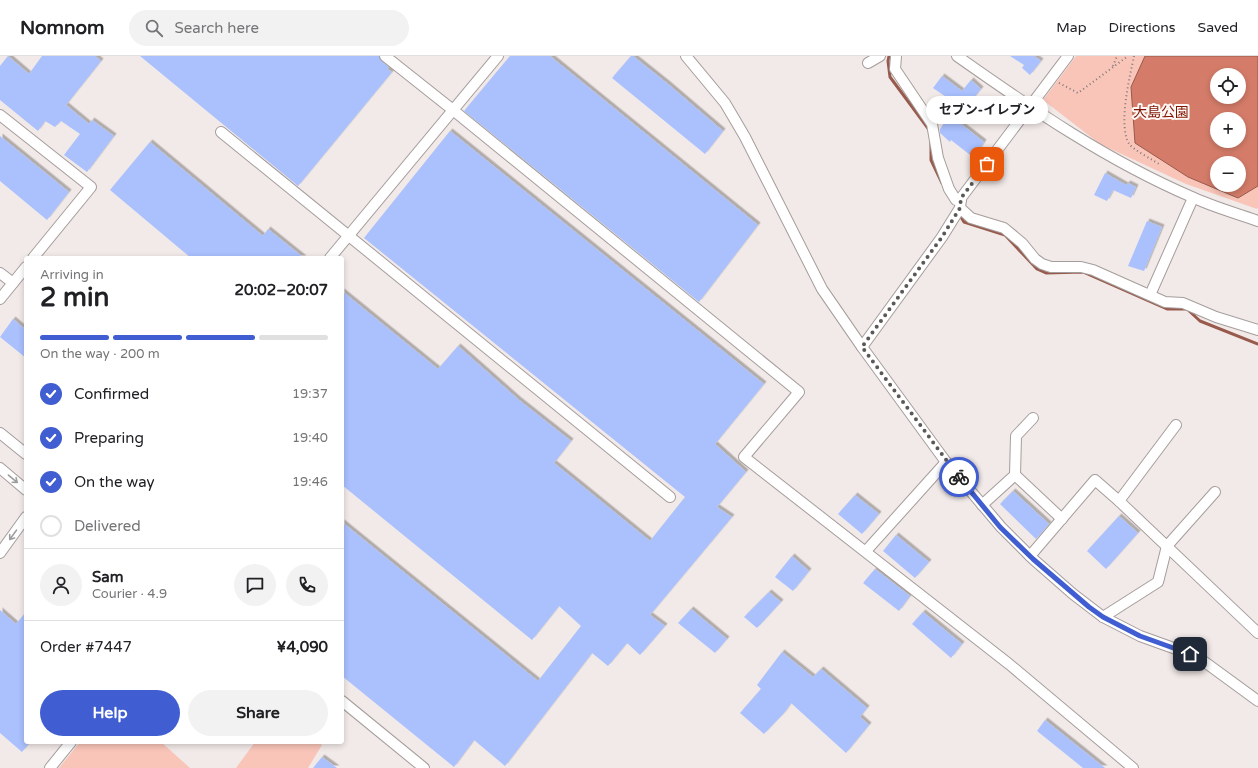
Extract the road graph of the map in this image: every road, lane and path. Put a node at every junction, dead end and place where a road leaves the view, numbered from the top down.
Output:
1 (384, 56) edge
2 (498, 56) edge
3 (686, 56) edge
4 (880, 56) edge
5 (896, 56) edge
6 (957, 56) edge
7 (976, 56) edge
8 (1068, 56) edge
9 (1118, 56) edge
10 (1128, 56) edge
11 (1134, 56) edge
12 (868, 63) dead end
13 (970, 65) junction
14 (1112, 68) junction
15 (1051, 78) junction
16 (1030, 107) junction
17 (453, 110) junction
18 (0, 115) edge
19 (222, 132) dead end
20 (1159, 164) dead end
21 (1193, 198) junction
22 (960, 206) junction
23 (1257, 218) edge
24 (349, 236) junction
25 (35, 256) edge
26 (332, 256) edge
27 (24, 269) edge
28 (0, 273) edge
29 (13, 283) junction
30 (1150, 294) junction
31 (0, 299) edge
32 (1258, 330) edge
33 (862, 347) junction
34 (1033, 418) dead end
35 (1176, 425) dead end
36 (0, 433) edge
37 (24, 452) edge
38 (946, 462) junction
39 (0, 468) edge
40 (1015, 475) junction
41 (24, 488) edge
42 (1215, 492) dead end
43 (670, 497) dead end
44 (1119, 501) junction
45 (982, 505) junction
46 (1062, 519) junction
47 (24, 520) edge
48 (1167, 546) junction
49 (866, 550) junction
50 (0, 553) edge
51 (1030, 556) junction
52 (1103, 617) junction
53 (1258, 633) edge
54 (1258, 701) edge
55 (344, 703) edge
56 (69, 744) edge
57 (50, 768) edge
58 (424, 768) edge
59 (1133, 768) edge

1 - 17 street
2 - 17 street
3 - 33 street
4 - 12 street
5 - 22 street
6 - 13 street
7 - 13 street
8 - 15 street
9 - 14 path
10 - 14 path
11 - 20 path
13 - 16 street
14 - 15 path
15 - 16 street
16 - 21 street
16 - 22 street
17 - 24 street
17 - 49 street
18 - 25 street
19 - 24 street
21 - 23 street
21 - 30 street
22 - 30 street
22 - 33 street
24 - 26 street
24 - 43 street
27 - 29 street
28 - 29 street
29 - 31 street
30 - 32 street
33 - 38 street
34 - 40 street
35 - 44 street
36 - 37 street
38 - 45 street
38 - 49 street
39 -> 41 street
40 - 45 street
40 - 46 street
42 - 48 street
44 - 46 street
44 - 48 street
45 - 51 street
46 - 51 street
47 -> 50 street
48 - 52 street
48 - 53 street
49 - 59 street
51 - 52 street
52 - 54 street
55 - 58 street
56 - 57 street

